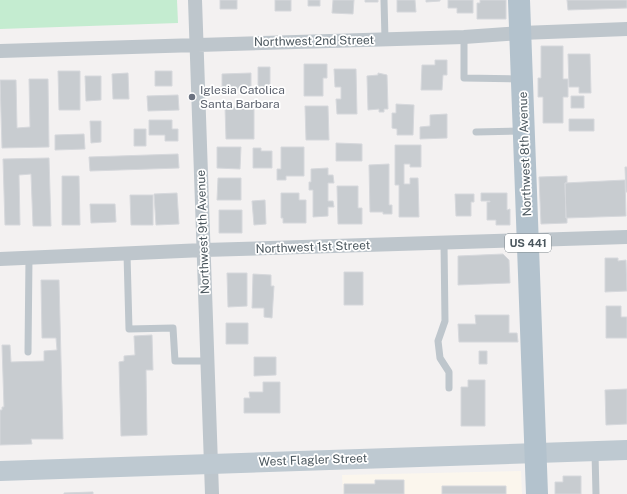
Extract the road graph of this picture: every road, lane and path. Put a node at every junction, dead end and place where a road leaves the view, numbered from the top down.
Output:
1 (195, 0) edge
2 (384, 0) edge
3 (520, 0) edge
4 (627, 29) edge
5 (521, 33) junction
6 (464, 37) junction
7 (385, 39) junction
8 (196, 44) junction
9 (0, 51) edge
10 (522, 79) junction
11 (523, 131) junction
12 (476, 132) dead end
13 (627, 237) edge
14 (528, 241) junction
15 (444, 243) junction
16 (204, 250) junction
17 (127, 254) junction
18 (29, 258) junction
19 (0, 260) edge
20 (28, 352) dead end
21 (208, 361) junction
22 (449, 388) dead end
23 (627, 450) edge
24 (595, 451) junction
25 (535, 452) junction
26 (211, 464) junction
27 (0, 471) edge
28 (212, 494) edge
29 (537, 494) edge
30 (596, 494) edge

1 - 8 street, Northwest 9th Avenue
2 - 7 lane
3 - 5 main road, Northwest 8th Avenue / US 441
4 - 5 street, Northwest 2nd Street
5 - 6 street, Northwest 2nd Street
5 - 10 main road, Northwest 8th Avenue / US 441
6 - 7 street, Northwest 2nd Street
6 - 10 lane
7 - 8 street, Northwest 2nd Street
8 - 9 street, Northwest 2nd Street
8 - 16 street, Northwest 9th Avenue
10 - 11 main road, Northwest 8th Avenue / US 441
11 - 12 lane
11 - 14 main road, Northwest 8th Avenue / US 441
13 - 14 street, Northwest 1st Street
14 - 15 street, Northwest 1st Street
14 - 25 main road, Northwest 8th Avenue / US 441
15 - 16 street, Northwest 1st Street
15 - 22 lane
16 - 17 street, Northwest 1st Street
16 - 21 street, Northwest 9th Avenue
17 - 18 street, Northwest 1st Street
17 - 21 lane
18 - 19 street, Northwest 1st Street
18 - 20 lane
21 - 26 street, Northwest 9th Avenue
23 - 24 main road, West Flagler Street
24 - 25 main road, West Flagler Street
24 - 30 lane
25 - 26 main road, West Flagler Street
25 - 29 main road, US 441
26 - 27 main road, West Flagler Street
26 - 28 street, Northwest 9th Avenue

